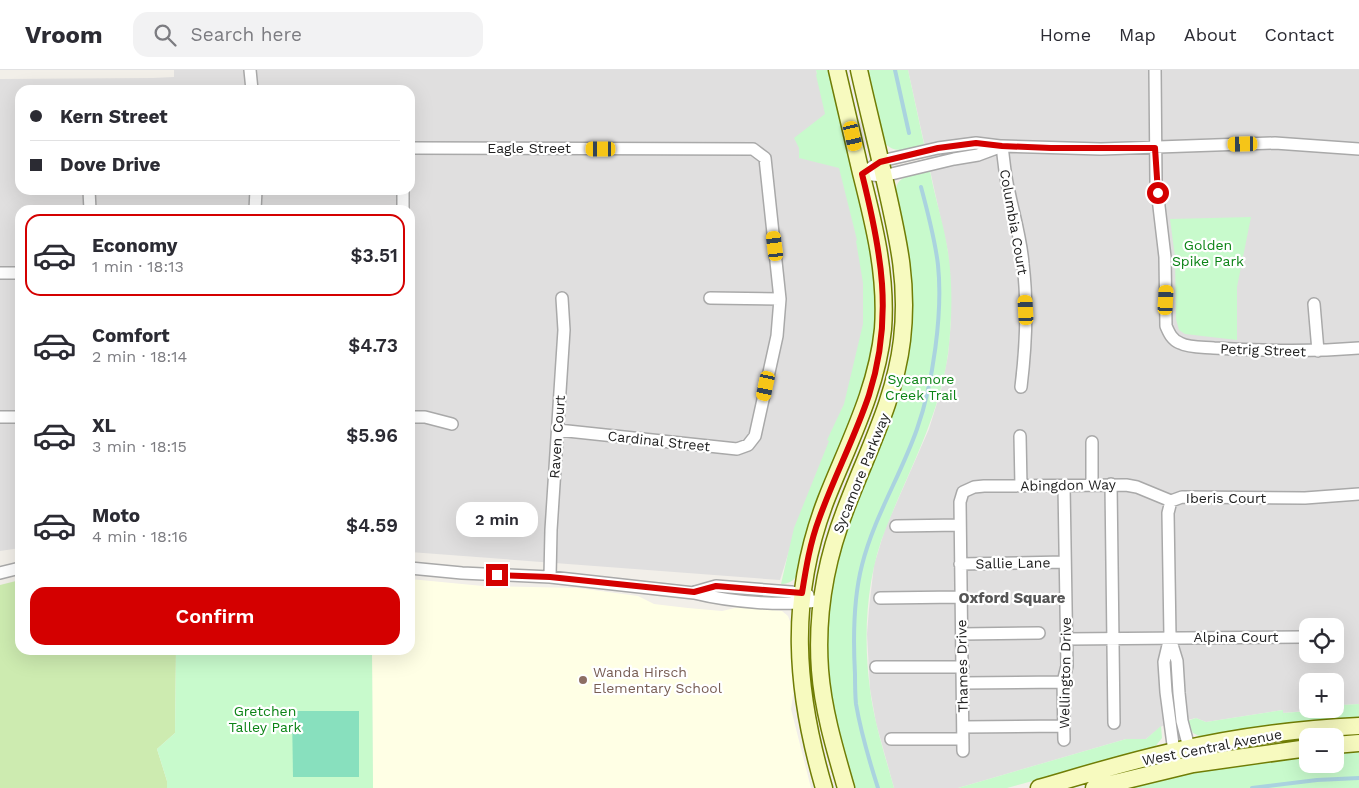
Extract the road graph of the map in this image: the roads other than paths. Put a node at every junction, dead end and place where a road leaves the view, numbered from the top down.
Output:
1 (250, 70) edge
2 (837, 70) edge
3 (859, 70) edge
4 (1155, 70) edge
5 (252, 85) edge
6 (1002, 146) junction
7 (415, 148) edge
8 (1155, 148) junction
9 (1359, 149) edge
10 (882, 169) junction
11 (862, 174) junction
12 (0, 273) edge
13 (15, 273) edge
14 (562, 298) dead end
15 (710, 298) dead end
16 (780, 299) junction
17 (1314, 304) dead end
18 (1359, 348) edge
19 (1318, 351) junction
20 (1021, 387) dead end
21 (0, 417) edge
22 (15, 418) edge
23 (415, 418) edge
24 (452, 424) dead end
25 (558, 430) junction
26 (1020, 436) dead end
27 (1092, 442) dead end
28 (1092, 484) junction
29 (1110, 484) junction
30 (1064, 485) junction
31 (1021, 486) junction
32 (963, 492) joint
33 (1359, 494) edge
34 (1170, 501) junction
35 (960, 525) junction
36 (896, 526) dead end
37 (1065, 562) junction
38 (960, 564) junction
39 (415, 568) edge
40 (15, 569) edge
41 (0, 573) edge
42 (550, 577) junction
43 (960, 597) junction
44 (802, 598) junction
45 (880, 598) dead end
46 (822, 600) junction
47 (1039, 633) dead end
48 (962, 634) junction
49 (1170, 637) junction
50 (1299, 637) edge
51 (1067, 639) junction
52 (1113, 639) junction
53 (962, 667) junction
54 (876, 668) dead end
55 (963, 682) junction
56 (1063, 682) junction
57 (1114, 722) dead end
58 (1064, 726) junction
59 (1359, 726) edge
60 (963, 733) junction
61 (891, 739) dead end
62 (1064, 740) dead end
63 (1359, 743) edge
64 (1344, 744) edge
65 (1299, 749) edge
66 (963, 751) dead end
67 (1183, 757) junction
68 (824, 788) edge
69 (846, 788) edge
70 (1039, 788) edge
71 (1094, 788) edge

1 - 5 street
2 - 11 main road, Sycamore Parkway
3 - 10 main road, Sycamore Parkway
4 - 8 street
6 - 8 street
6 - 10 street
6 - 20 street, Columbia Court
7 - 16 street, Eagle Street
8 - 9 street
8 - 19 street, Petrig Street
10 - 11 street
10 - 46 main road, Sycamore Parkway
11 - 44 main road, Sycamore Parkway
12 - 13 street
14 - 25 street, Raven Court
15 - 16 street
16 - 25 street, Cardinal Street
17 - 19 street
18 - 19 street, Petrig Street
21 - 22 street
23 - 24 street
25 - 42 street, Raven Court
26 - 31 street
27 - 28 street
28 - 29 street, Abingdon Way
28 - 30 street, Abingdon Way
29 - 34 street, Abingdon Way
29 - 52 street
30 - 31 street, Abingdon Way
30 - 37 street, Wellington Drive
31 - 32 street, Abingdon Way
32 - 35 street, Thames Drive
33 - 34 street, Iberis Court
34 - 49 street, Iberis Court
35 - 36 street
35 - 38 street, Thames Drive
37 - 38 street, Sallie Lane
37 - 51 street, Wellington Drive
38 - 43 street, Thames Drive
39 - 42 street
40 - 41 street
42 - 44 street
43 - 45 street
43 - 48 street, Thames Drive
44 - 46 street
44 - 68 main road, Sycamore Parkway
46 - 69 main road, Sycamore Parkway
47 - 48 street
48 - 53 street, Thames Drive
49 - 50 street, Alpina Court
49 - 52 street, Alpina Court
49 - 67 street, Iberis Court
51 - 52 street, Alpina Court
51 - 56 street, Wellington Drive
52 - 57 street
53 - 54 street
53 - 55 street, Thames Drive
55 - 56 street
55 - 60 street, Thames Drive
56 - 58 street, Wellington Drive
58 - 60 street
58 - 62 street, Wellington Drive
59 - 67 main road, West Central Avenue
60 - 61 street
60 - 66 street, Thames Drive
63 - 64 main road
65 - 67 main road, West Central Avenue
67 - 70 main road, West Central Avenue
67 - 71 main road, West Central Avenue

